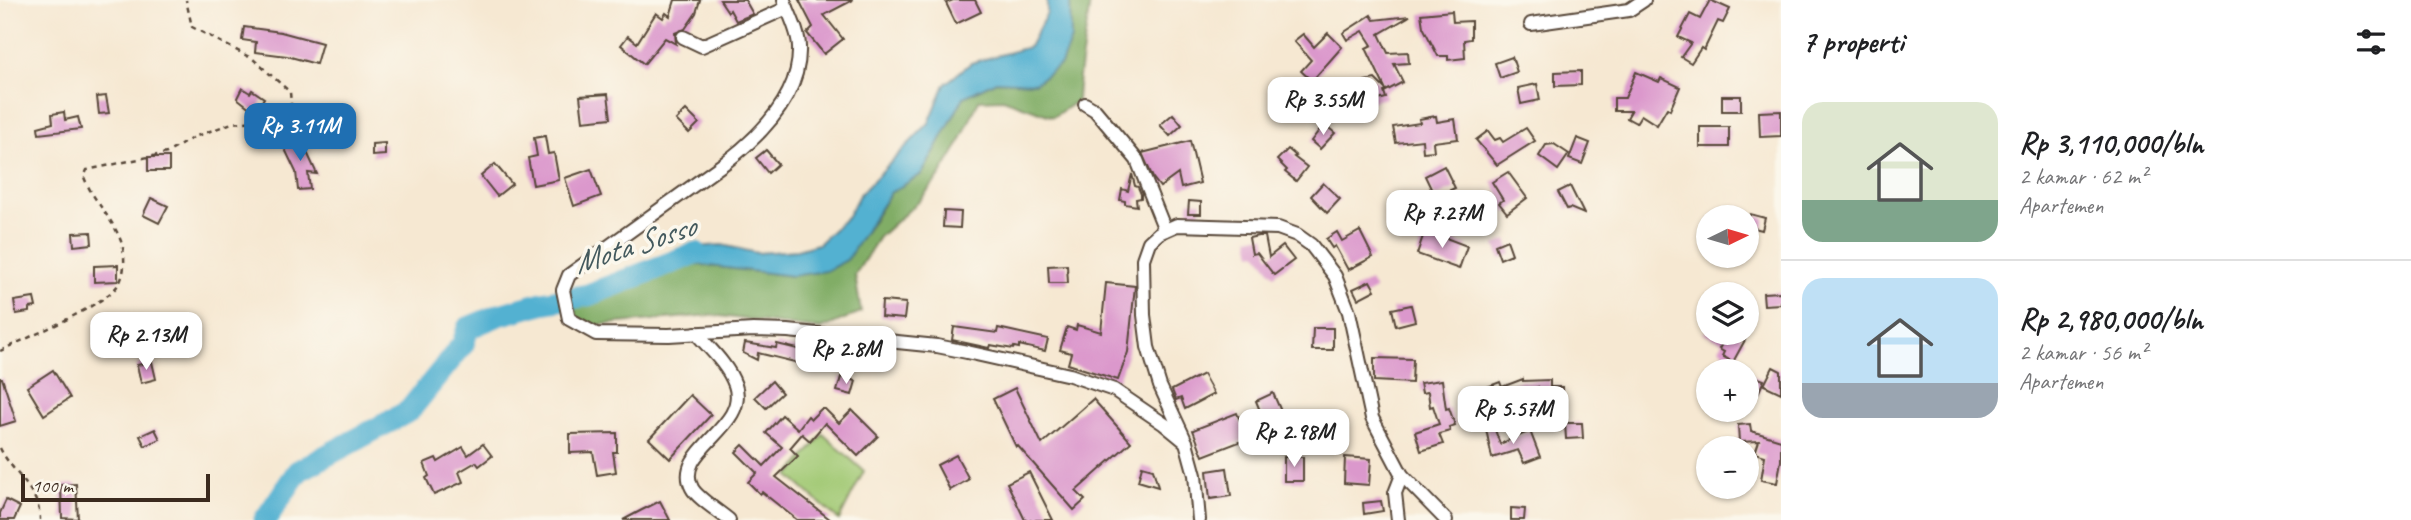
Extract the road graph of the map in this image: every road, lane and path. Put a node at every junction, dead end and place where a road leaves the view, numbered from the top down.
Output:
1 (186, 0) edge
2 (1644, 0) edge
3 (786, 4) edge
4 (1531, 24) dead end
5 (683, 37) dead end
6 (1085, 104) dead end
7 (1165, 230) junction
8 (696, 333) junction
9 (0, 351) edge
10 (1186, 442) junction
11 (0, 448) edge
12 (1402, 475) junction
13 (40, 520) edge
14 (729, 520) edge
15 (1199, 520) edge
16 (1398, 520) edge
17 (1446, 520) edge

1 - 9 path
2 - 4 street
3 - 5 street
3 - 8 street
6 - 7 street
7 - 10 street
7 - 12 street
8 - 10 street
8 - 14 street
10 - 15 street
11 - 13 path
12 - 16 street
12 - 17 street

